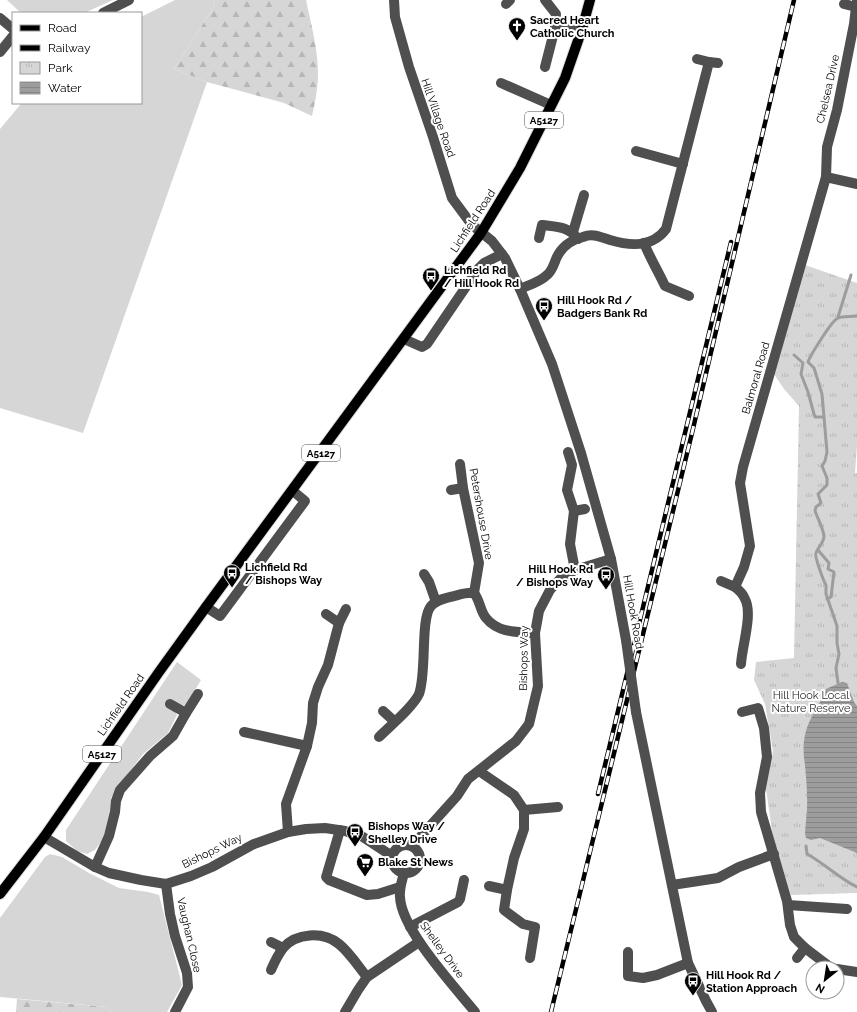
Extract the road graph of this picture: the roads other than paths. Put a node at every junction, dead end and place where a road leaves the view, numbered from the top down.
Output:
1 (129, 0) edge
2 (394, 0) edge
3 (545, 0) edge
4 (590, 0) edge
5 (856, 3) edge
6 (844, 4) dead end
7 (105, 12) edge
8 (0, 18) edge
9 (12, 28) edge
10 (555, 28) junction
11 (582, 29) junction
12 (12, 37) edge
13 (0, 51) edge
14 (697, 59) dead end
15 (545, 66) dead end
16 (501, 83) dead end
17 (551, 105) junction
18 (636, 151) dead end
19 (683, 164) junction
20 (826, 176) junction
21 (857, 184) edge
22 (584, 196) dead end
23 (482, 233) junction
24 (576, 235) junction
25 (539, 238) dead end
26 (644, 243) junction
27 (502, 254) junction
28 (520, 289) junction
29 (689, 296) dead end
30 (404, 339) junction
31 (568, 452) dead end
32 (460, 464) dead end
33 (463, 488) junction
34 (293, 490) junction
35 (451, 490) dead end
36 (585, 508) dead end
37 (574, 511) junction
38 (611, 559) junction
39 (575, 570) junction
40 (424, 574) dead end
41 (721, 581) dead end
42 (735, 586) junction
43 (474, 593) junction
44 (436, 602) junction
45 (206, 607) junction
46 (346, 609) dead end
47 (326, 614) dead end
48 (339, 623) junction
49 (534, 633) junction
50 (742, 664) dead end
51 (198, 694) dead end
52 (170, 704) dead end
53 (383, 711) dead end
54 (742, 712) dead end
55 (186, 713) junction
56 (394, 721) junction
57 (244, 732) dead end
58 (379, 737) dead end
59 (307, 746) junction
60 (479, 771) junction
61 (558, 807) dead end
62 (524, 810) junction
63 (340, 830) junction
64 (288, 832) junction
65 (44, 837) junction
66 (412, 846) junction
67 (774, 854) junction
68 (392, 856) junction
69 (95, 867) junction
70 (404, 873) junction
71 (464, 880) dead end
72 (166, 884) junction
73 (672, 885) junction
74 (489, 886) dead end
75 (400, 887) junction
76 (507, 890) junction
77 (0, 894) edge
78 (788, 905) junction
79 (847, 910) dead end
80 (410, 926) junction
81 (270, 942) dead end
82 (419, 942) junction
83 (283, 948) junction
84 (805, 948) junction
85 (628, 952) dead end
86 (530, 958) dead end
87 (797, 958) dead end
88 (821, 960) edge
89 (688, 963) junction
90 (271, 970) dead end
91 (845, 970) edge
92 (857, 972) edge
93 (367, 978) junction
94 (175, 1012) edge
95 (346, 1012) edge
96 (475, 1012) edge
97 (712, 1012) edge

1 - 7 street
2 - 23 street, Hill Village Road
3 - 10 street
4 - 11 main road, Lichfield Road / A5127
5 - 6 street, Chelsea Drive
5 - 20 street, Chelsea Drive
8 - 9 street
10 - 11 street
10 - 15 street
11 - 17 main road, Lichfield Road / A5127
12 - 13 street
14 - 19 street
16 - 17 street
17 - 23 main road, Lichfield Road / A5127
18 - 19 street
19 - 26 street
20 - 21 street
20 - 42 street, Balmoral Road
22 - 24 street
23 - 27 street, Hill Hook Road
23 - 30 main road, Lichfield Road / A5127
24 - 25 street
24 - 26 street
24 - 28 street
26 - 29 street
27 - 28 street, Hill Hook Road
27 - 30 street
28 - 38 street, Hill Hook Road
30 - 34 main road, Lichfield Road / A5127
31 - 37 street
32 - 33 street, Petershouse Drive
33 - 35 street
33 - 43 street, Petershouse Drive
34 - 45 main road, Lichfield Road / A5127
34 - 45 street
36 - 37 street
37 - 39 street
38 - 39 street, Bishops Way
38 - 73 street, Hill Hook Road, bridge
39 - 49 street, Bishops Way
40 - 44 street
41 - 42 street
42 - 50 street
43 - 44 street
43 - 49 street
44 - 56 street
45 - 65 main road, Lichfield Road / A5127
46 - 48 street
47 - 48 street
48 - 59 street
49 - 60 street, Bishops Way
51 - 55 street
52 - 55 street
53 - 56 street
54 - 67 street
55 - 69 street
56 - 58 street
57 - 59 street
59 - 64 street
60 - 62 street
60 - 66 street, Bishops Way
61 - 62 street
62 - 76 street
63 - 64 street, Bishops Way
63 - 68 street, Bishops Way
63 - 75 street
64 - 72 street, Bishops Way
65 - 69 street, Bishops Way
65 - 77 main road, Lichfield Road / A5127
66 - 68 street
66 - 70 street
67 - 73 street
67 - 78 street
68 - 70 street
69 - 72 street, Bishops Way
70 - 75 street, Shelley Drive
71 - 80 street
72 - 94 street, Vaughan Close
73 - 89 street, Hill Hook Road
74 - 76 street
75 - 80 street, Shelley Drive
76 - 86 street
78 - 79 street
78 - 84 street
80 - 82 street, Shelley Drive
81 - 83 street
82 - 93 street
82 - 96 street, Shelley Drive
83 - 90 street
83 - 93 street
84 - 87 street
84 - 88 street
85 - 89 street
89 - 97 street, Hill Hook Road
91 - 92 street
93 - 95 street

